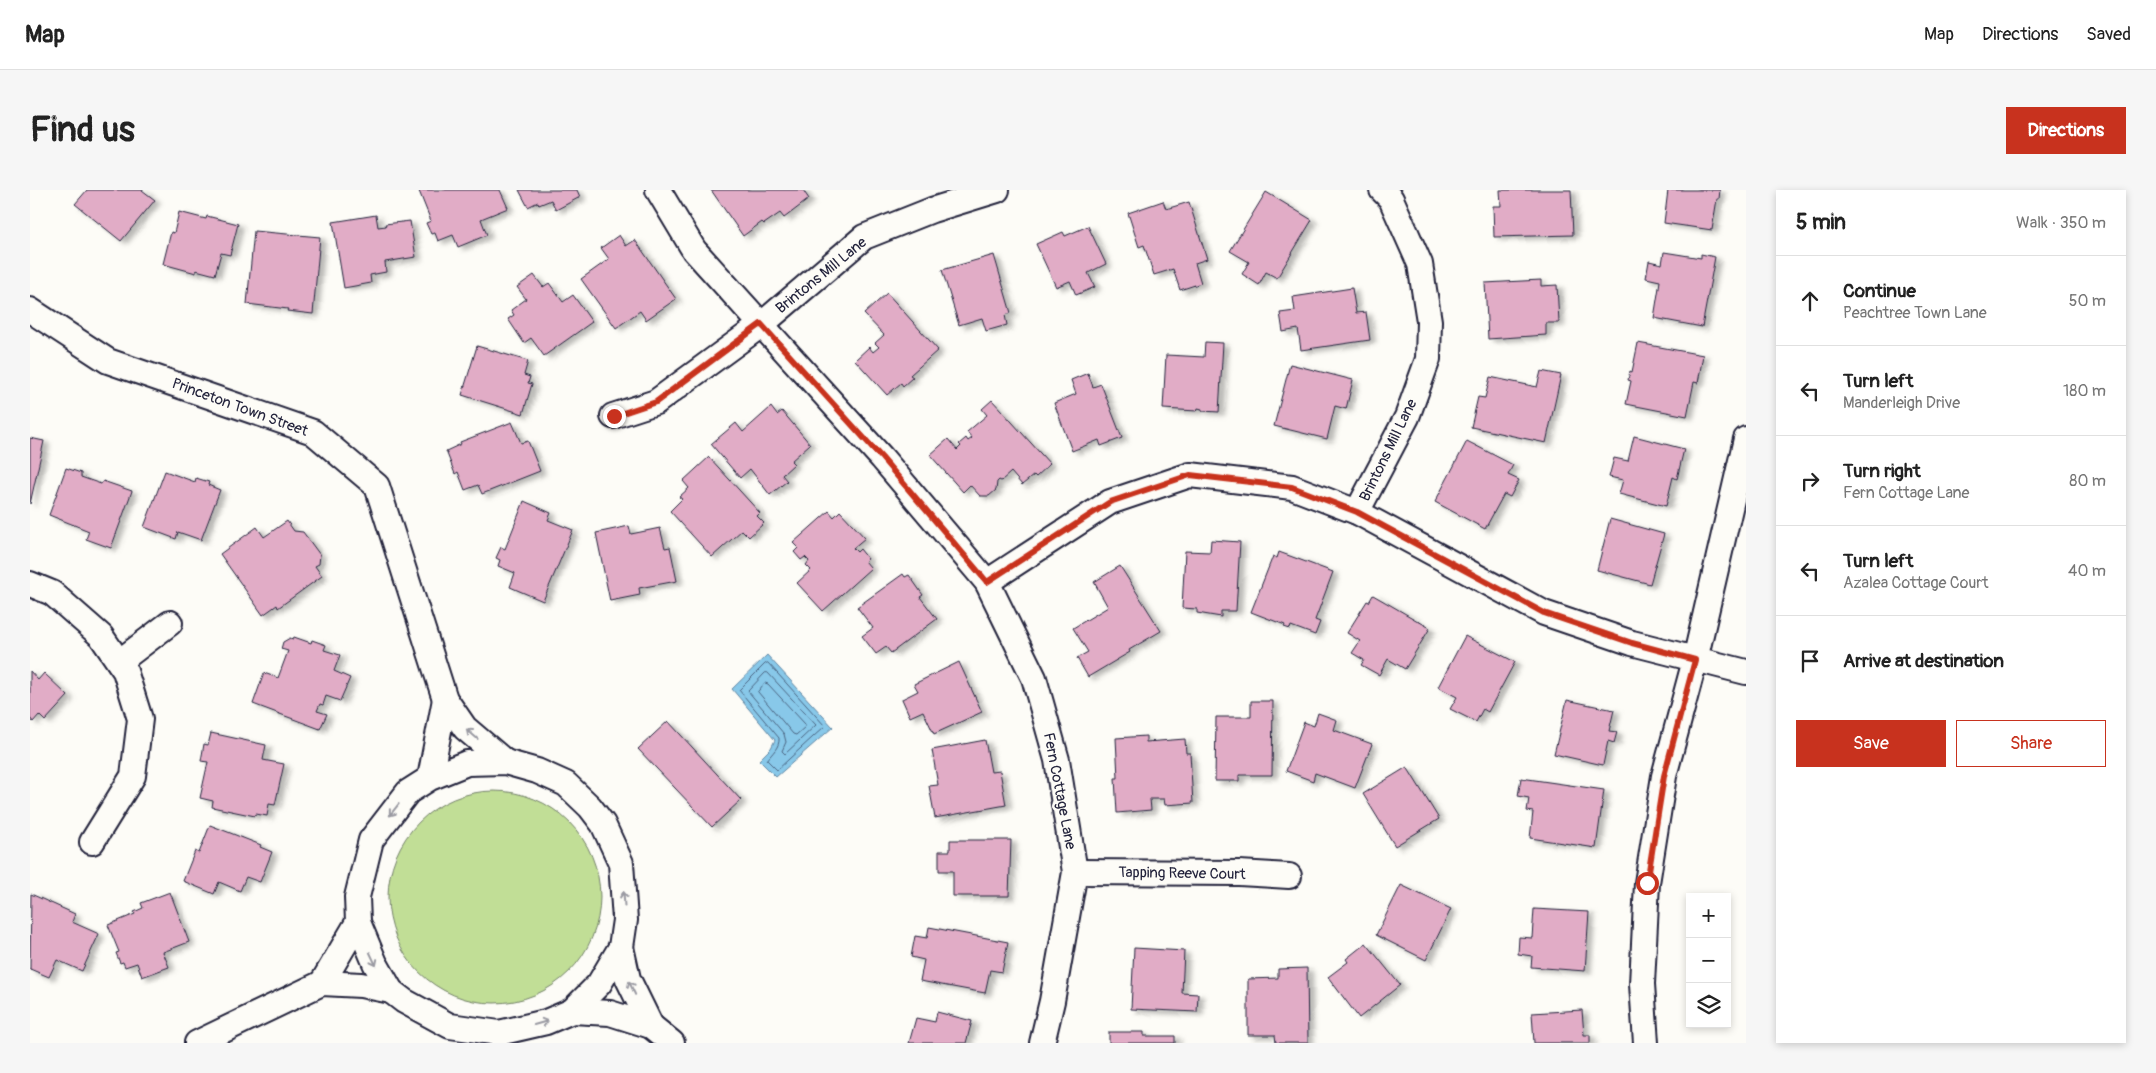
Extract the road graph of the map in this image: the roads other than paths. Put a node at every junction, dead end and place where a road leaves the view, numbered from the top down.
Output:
1 (658, 190) edge
2 (996, 190) edge
3 (1382, 190) edge
4 (30, 310) edge
5 (761, 324) junction
6 (614, 416) dead end
7 (1746, 439) edge
8 (1357, 512) junction
9 (987, 582) junction
10 (30, 584) edge
11 (170, 623) dead end
12 (1695, 660) junction
13 (119, 662) junction
14 (1746, 672) edge
15 (445, 699) junction
16 (505, 762) junction
17 (430, 778) junction
18 (92, 842) dead end
19 (1074, 872) junction
20 (1289, 876) dead end
21 (358, 922) junction
22 (621, 947) junction
23 (322, 983) junction
24 (391, 991) junction
25 (572, 1011) junction
26 (651, 1026) junction
27 (197, 1043) edge
28 (672, 1043) edge
29 (1042, 1043) edge
30 (1646, 1043) edge

1 - 5 street, Fern Cottage Lane
2 - 5 street, Brintons Mill Lane
3 - 8 street, Brintons Mill Lane
4 - 15 street, Princeton Town Street
5 - 6 street, Brintons Mill Lane
5 - 9 street, Fern Cottage Lane
7 - 12 street
8 - 9 street
8 - 12 street
9 - 19 street, Fern Cottage Lane
10 - 13 street
11 - 13 street
12 - 14 street
12 - 30 street
13 - 18 street
16 -> 15 street, Princeton Town Street
15 - 17 street, Princeton Town Street
16 - 17 street, Princeton Town Street
22 -> 16 street, Princeton Town Street
17 -> 21 street, Princeton Town Street
19 - 20 street, Tapping Reeve Court
19 - 29 street, Fern Cottage Lane
21 - 23 street
21 -> 24 street, Princeton Town Street
22 - 25 street, Princeton Town Street
26 -> 22 street
23 - 24 street
23 - 27 street
24 -> 25 street, Princeton Town Street
25 - 26 street
26 - 28 street

